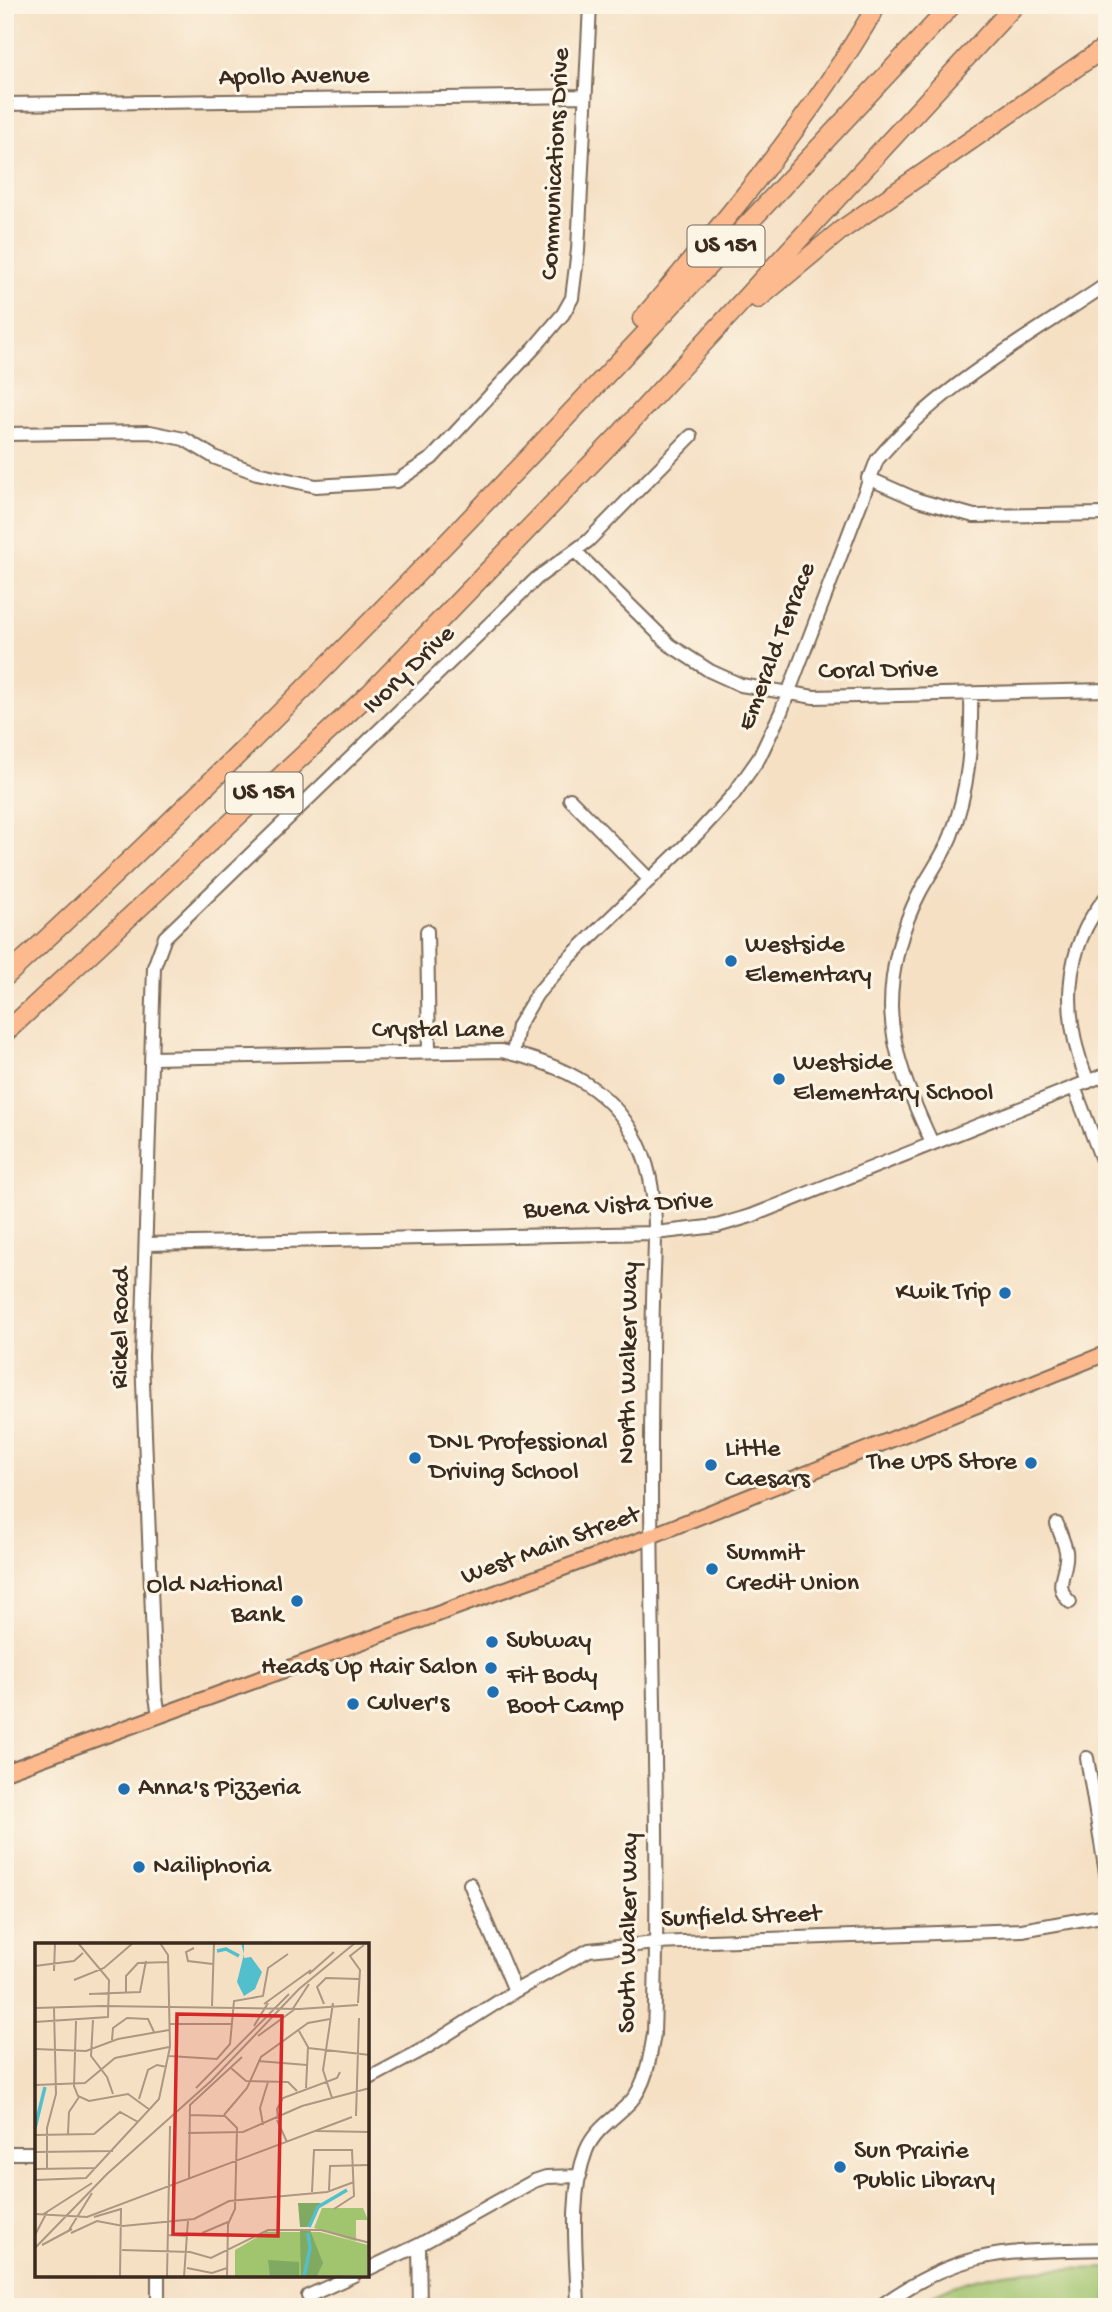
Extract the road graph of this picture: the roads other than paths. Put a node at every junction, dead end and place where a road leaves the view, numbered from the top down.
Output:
1 (590, 5) edge
2 (877, 5) edge
3 (952, 5) edge
4 (1015, 5) edge
5 (1107, 46) edge
6 (583, 96) junction
7 (5, 104) edge
8 (1107, 284) edge
9 (651, 400) junction
10 (5, 434) edge
11 (691, 436) dead end
12 (868, 478) junction
13 (500, 487) junction
14 (1107, 514) edge
15 (575, 551) junction
16 (1107, 690) edge
17 (788, 694) junction
18 (971, 694) junction
19 (570, 799) dead end
20 (650, 880) junction
21 (1107, 896) edge
22 (427, 931) dead end
23 (163, 942) joint
24 (5, 976) edge
25 (5, 1033) edge
26 (429, 1052) junction
27 (513, 1054) junction
28 (152, 1058) junction
29 (1107, 1074) edge
30 (1088, 1082) junction
31 (1074, 1087) junction
32 (932, 1143) junction
33 (1107, 1173) edge
34 (655, 1233) junction
35 (146, 1244) junction
36 (1107, 1353) edge
37 (1057, 1524) dead end
38 (651, 1536) junction
39 (1070, 1602) dead end
40 (159, 1715) junction
41 (1087, 1758) dead end
42 (5, 1772) edge
43 (1107, 1879) edge
44 (470, 1884) dead end
45 (1107, 1915) edge
46 (655, 1943) junction
47 (515, 1991) junction
48 (369, 2078) edge
49 (5, 2153) edge
50 (35, 2153) edge
51 (580, 2176) junction
52 (419, 2245) junction
53 (1107, 2249) edge
54 (369, 2269) edge
55 (158, 2277) edge
56 (350, 2277) edge
57 (308, 2296) dead end
58 (158, 2307) edge
59 (420, 2307) edge
60 (578, 2307) edge
61 (879, 2307) edge

1 - 6 street, Communications Drive
2 - 13 highway
3 - 13 highway, US 151
4 - 9 highway, US 151
5 - 9 highway
6 - 7 street, Apollo Avenue
6 - 10 street, Communications Drive
8 - 12 street, Emerald Terrace
9 - 25 highway, US 151
11 - 15 street, Ivory Drive
12 - 14 street
12 - 17 street, Emerald Terrace
13 - 24 highway, US 151
15 - 17 street, Coral Drive
15 - 23 street, Ivory Drive
16 - 18 street, Coral Drive
17 - 18 street, Coral Drive
17 - 20 street, Emerald Terrace
18 - 32 street
19 - 20 street
20 - 27 street, Emerald Terrace
21 - 30 street
22 - 26 street
23 - 28 street, Rickel Road
26 - 27 street, Crystal Lane
26 - 28 street, Crystal Lane
27 - 34 street, Crystal Lane
28 - 35 street, Rickel Road
29 - 30 street, Buena Vista Drive
30 - 31 street, Buena Vista Drive
31 - 32 street, Buena Vista Drive
31 - 33 street
32 - 34 street, Buena Vista Drive
34 - 35 street, Buena Vista Drive
34 - 38 street, North Walker Way
35 - 40 street, Rickel Road
36 - 38 main road, West Main Street
37 - 39 street
38 - 40 main road, West Main Street
38 - 46 street, South Walker Way
40 - 42 main road, West Main Street
41 - 43 street
44 - 47 street
45 - 46 street, Sunfield Street
46 - 47 street, Sunfield Street
46 - 51 street, South Walker Way
47 - 48 street, Sunfield Street
49 - 50 street
51 - 52 street
51 - 60 street, South Walker Way
52 - 54 street
52 - 59 street
53 - 61 street
55 - 58 street
56 - 57 street

